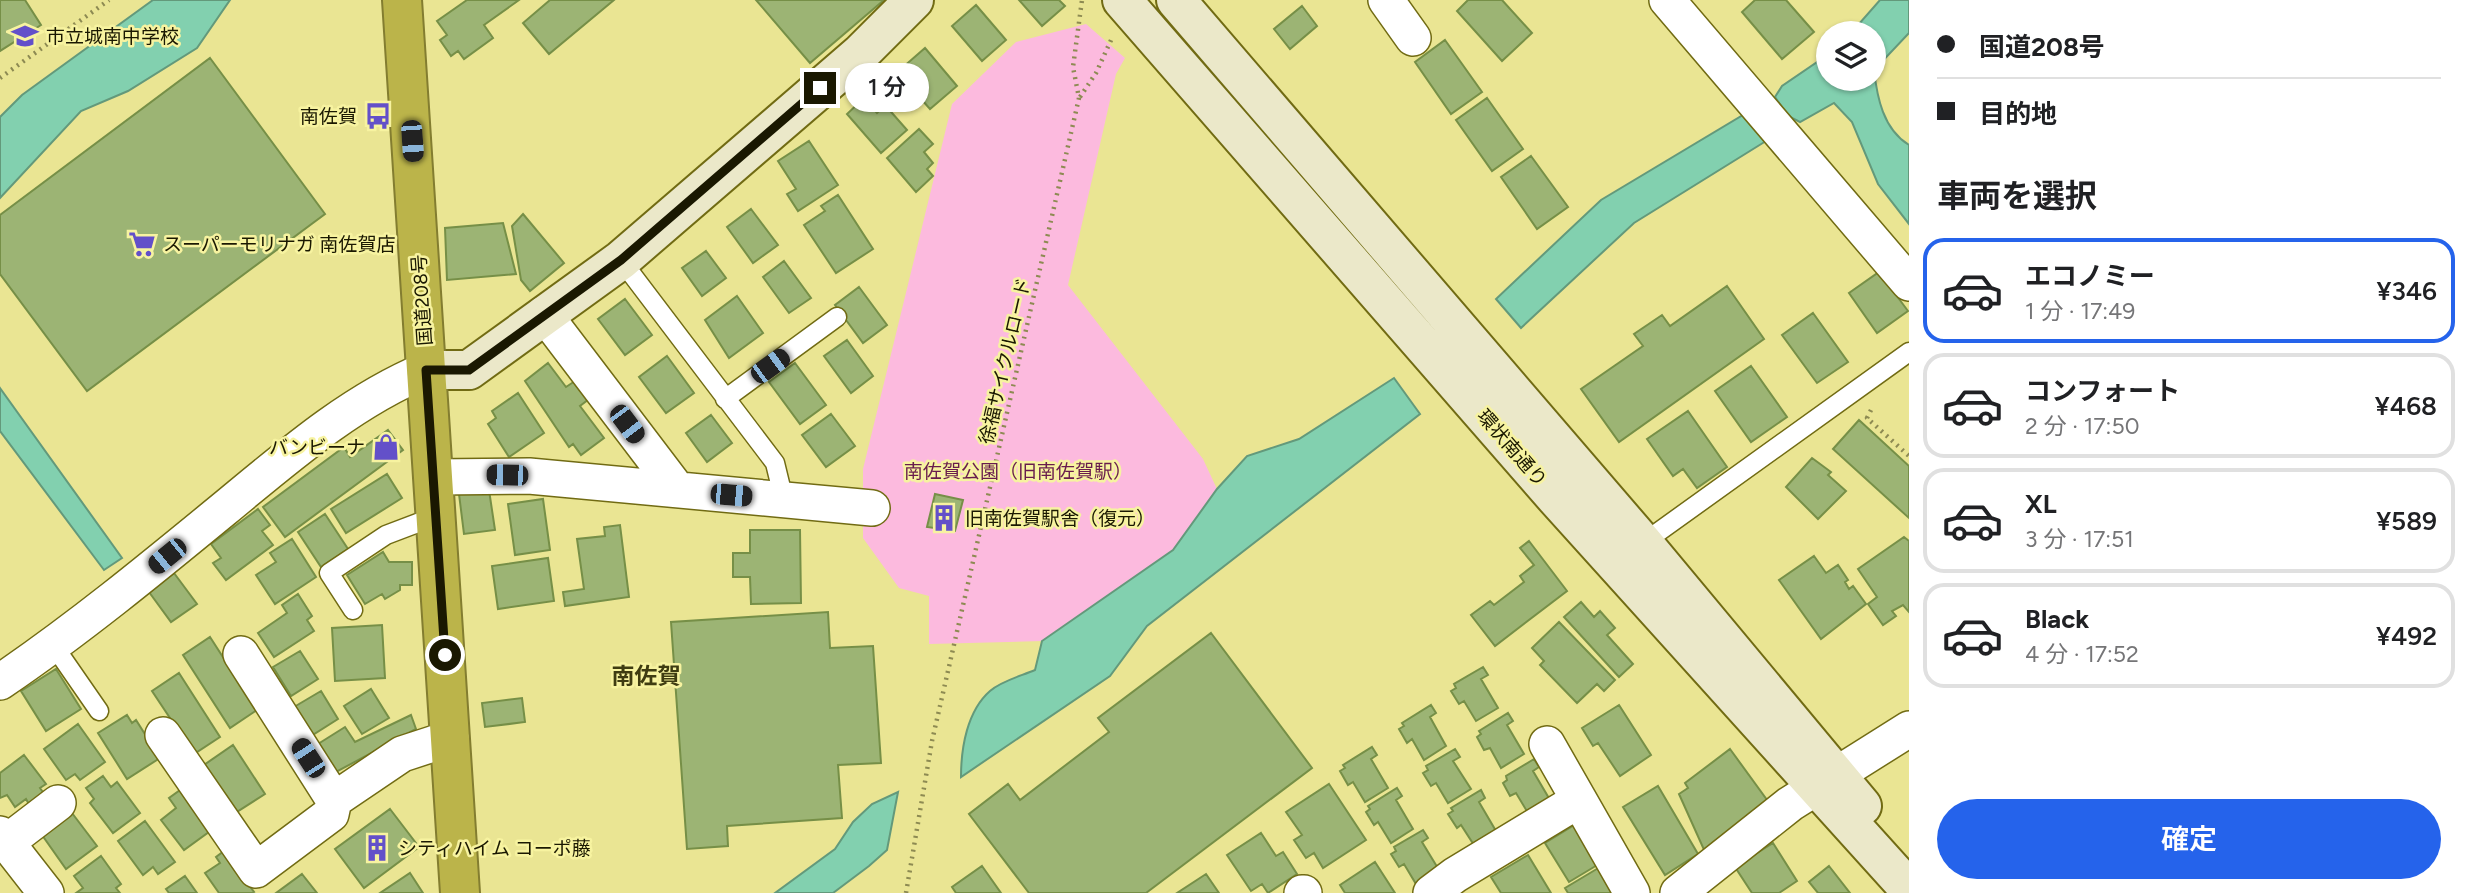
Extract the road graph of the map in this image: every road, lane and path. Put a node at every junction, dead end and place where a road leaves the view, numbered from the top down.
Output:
1 (109, 0) edge
2 (402, 0) edge
3 (914, 0) edge
4 (1082, 0) edge
5 (1176, 0) edge
6 (1386, 0) edge
7 (1667, 0) edge
8 (1118, 17) edge
9 (1413, 38) dead end
10 (0, 78) edge
11 (1079, 98) junction
12 (621, 260) junction
13 (1909, 283) edge
14 (544, 314) junction
15 (837, 317) dead end
16 (1909, 352) edge
17 (426, 370) junction
18 (725, 398) junction
19 (1872, 408) dead end
20 (1909, 456) edge
21 (434, 477) junction
22 (677, 489) junction
23 (785, 500) junction
24 (872, 508) dead end
25 (436, 516) junction
26 (1643, 542) junction
27 (353, 610) dead end
28 (54, 646) junction
29 (241, 654) dead end
30 (0, 682) edge
31 (99, 711) dead end
32 (1909, 729) edge
33 (163, 735) dead end
34 (451, 738) junction
35 (1547, 744) dead end
36 (1827, 781) junction
37 (334, 800) junction
38 (1579, 800) junction
39 (58, 803) dead end
40 (3, 838) edge
41 (1909, 865) edge
42 (1909, 889) edge
43 (46, 893) edge
44 (460, 893) edge
45 (906, 893) edge
46 (1432, 893) edge
47 (1632, 893) edge
48 (1678, 893) edge

1 - 10 path
2 - 17 highway, 国道208号
3 - 12 main road
4 - 11 path, 徐福サイクルロード
5 - 26 main road, 環状南通り
6 - 9 street
7 - 13 street
8 - 11 path
8 - 36 main road, 環状南通り
11 - 45 path, 徐福サイクルロード
12 - 14 main road
12 - 18 lane
14 - 17 main road
14 - 22 street
15 - 18 lane
16 - 26 lane
17 - 21 highway, 国道208号
17 - 28 street
18 - 23 lane
19 - 20 path
21 - 22 street
21 - 25 highway, 国道208号
22 - 23 street
23 - 24 street
25 - 27 lane
25 - 34 highway, 国道208号
26 - 36 main road, 環状南通り
28 - 30 street
28 - 31 lane
29 - 37 street
32 - 36 street
33 - 37 street
34 - 37 street
34 - 44 highway, 国道208号
35 - 38 street
36 - 41 main road, 環状南通り
36 - 42 main road, 環状南通り
36 - 48 street
38 - 46 street
38 - 47 street
39 - 40 street
40 - 43 street

